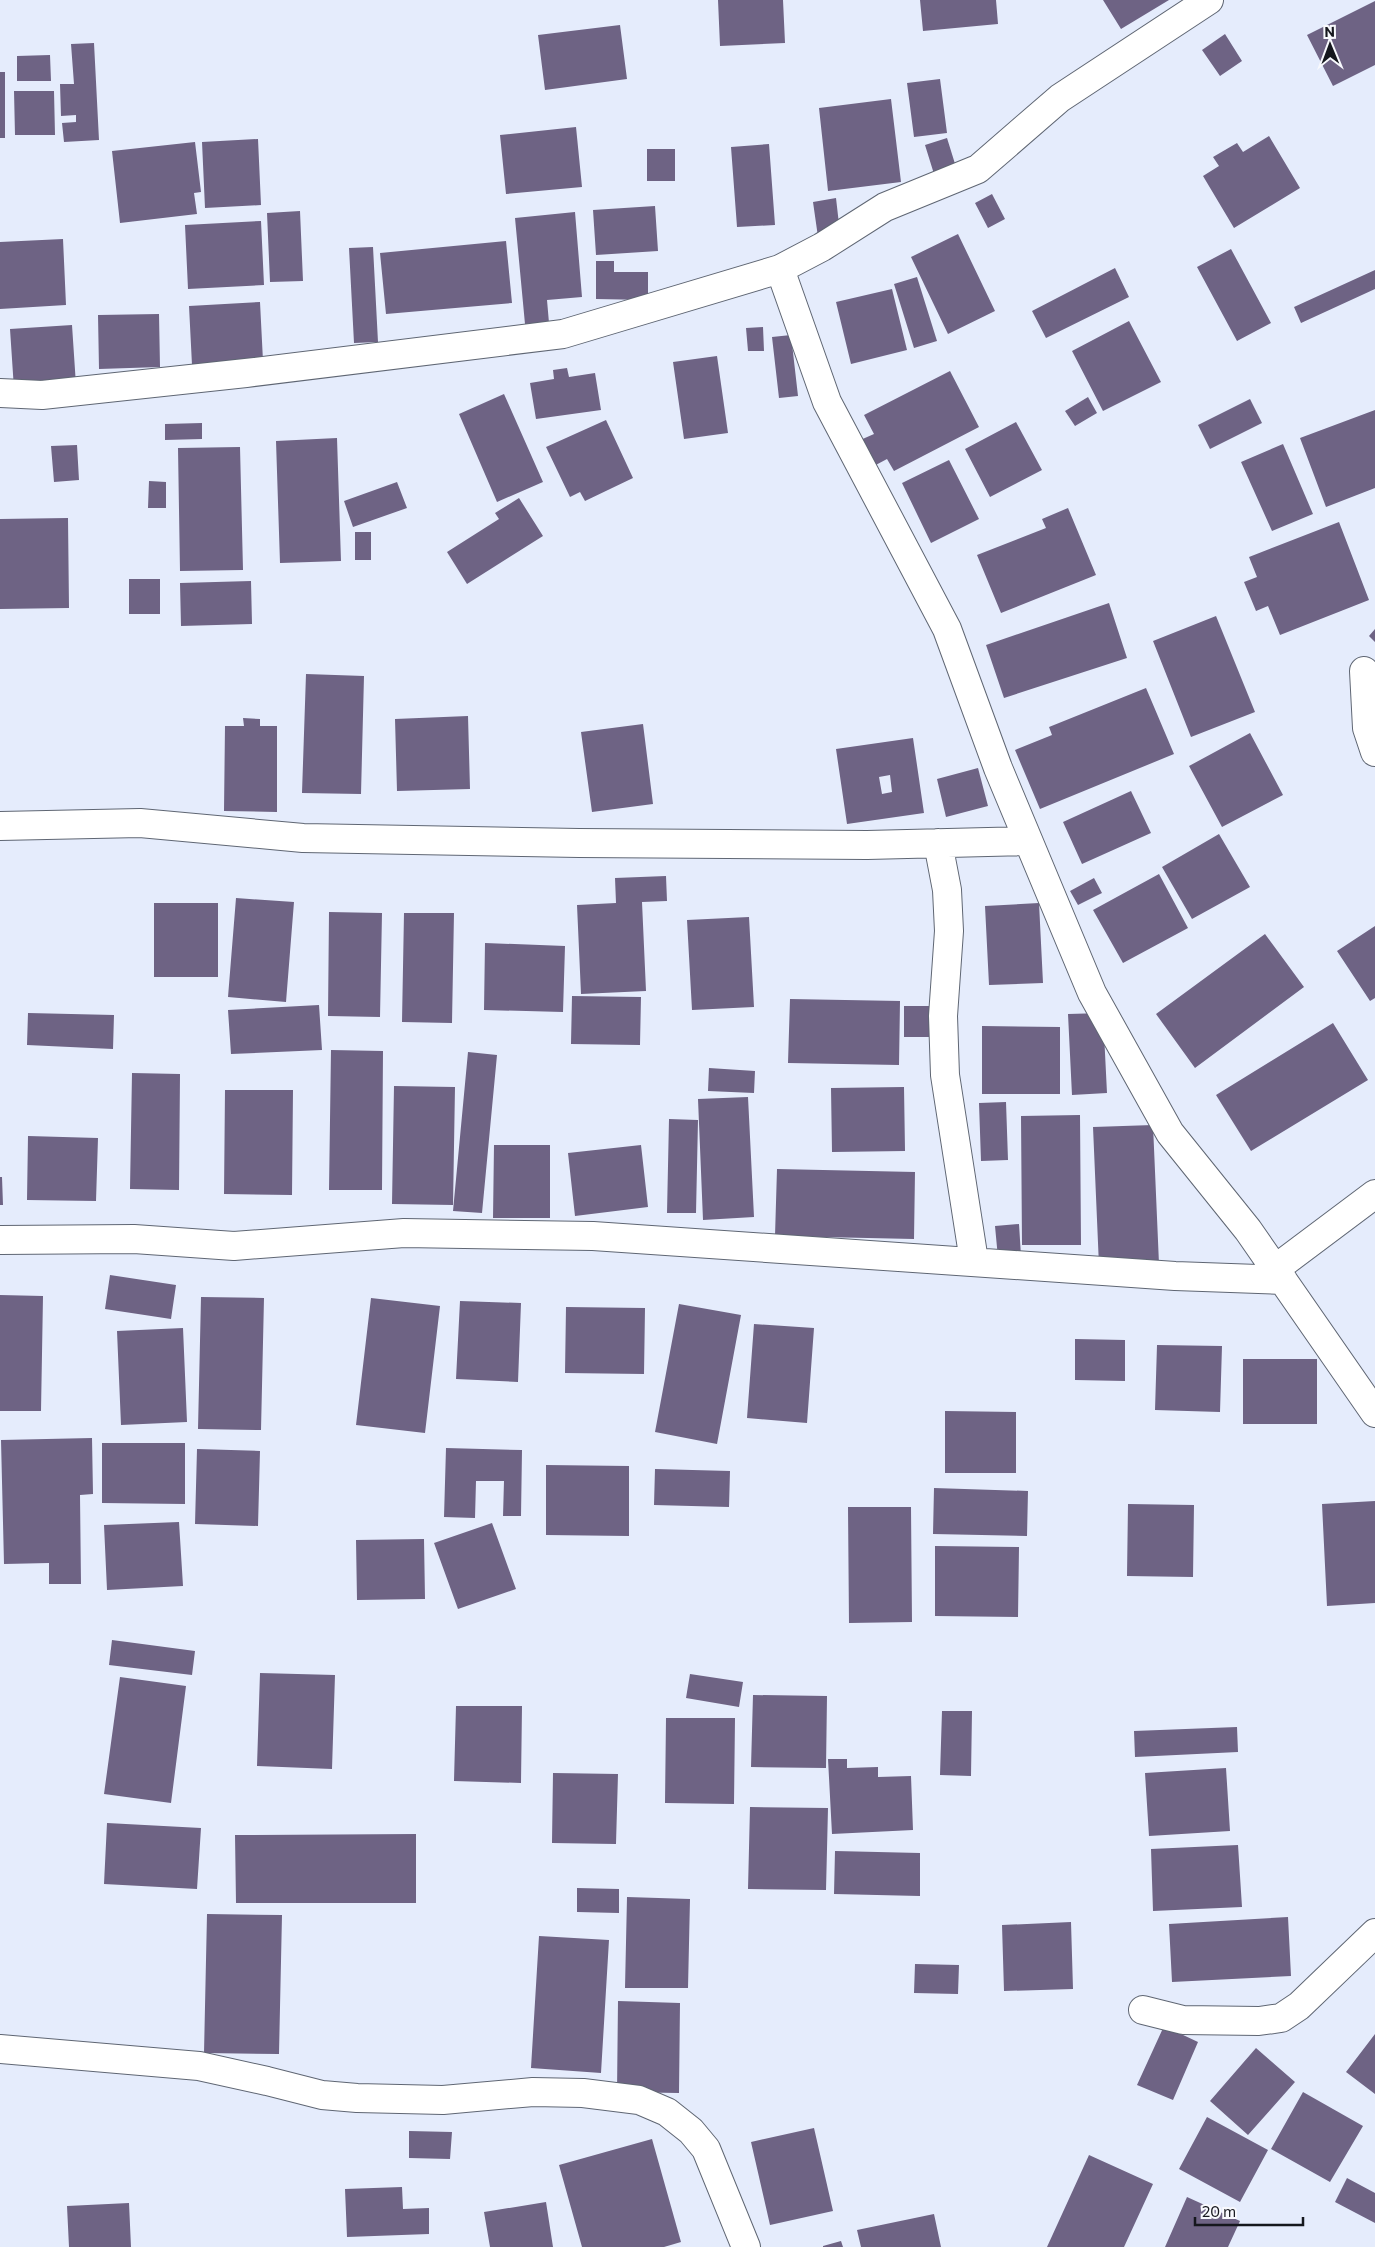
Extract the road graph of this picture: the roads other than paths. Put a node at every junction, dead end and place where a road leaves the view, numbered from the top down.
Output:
1 (1209, 0) edge
2 (780, 269) junction
3 (0, 393) edge
4 (1364, 671) dead end
5 (1375, 752) edge
6 (0, 826) edge
7 (1028, 841) junction
8 (938, 844) junction
9 (1375, 1194) edge
10 (0, 1240) edge
11 (974, 1262) junction
12 (1279, 1275) junction
13 (1375, 1413) edge
14 (1375, 1934) edge
15 (1143, 2010) dead end
16 (0, 2049) edge
17 (746, 2247) edge

1 - 2 street
2 - 3 street
2 - 7 street
4 - 5 street
6 - 8 street
7 - 8 street
7 - 12 street
8 - 11 street
9 - 12 street
10 - 11 street
11 - 12 street
12 - 13 street
14 - 15 street
16 - 17 street

